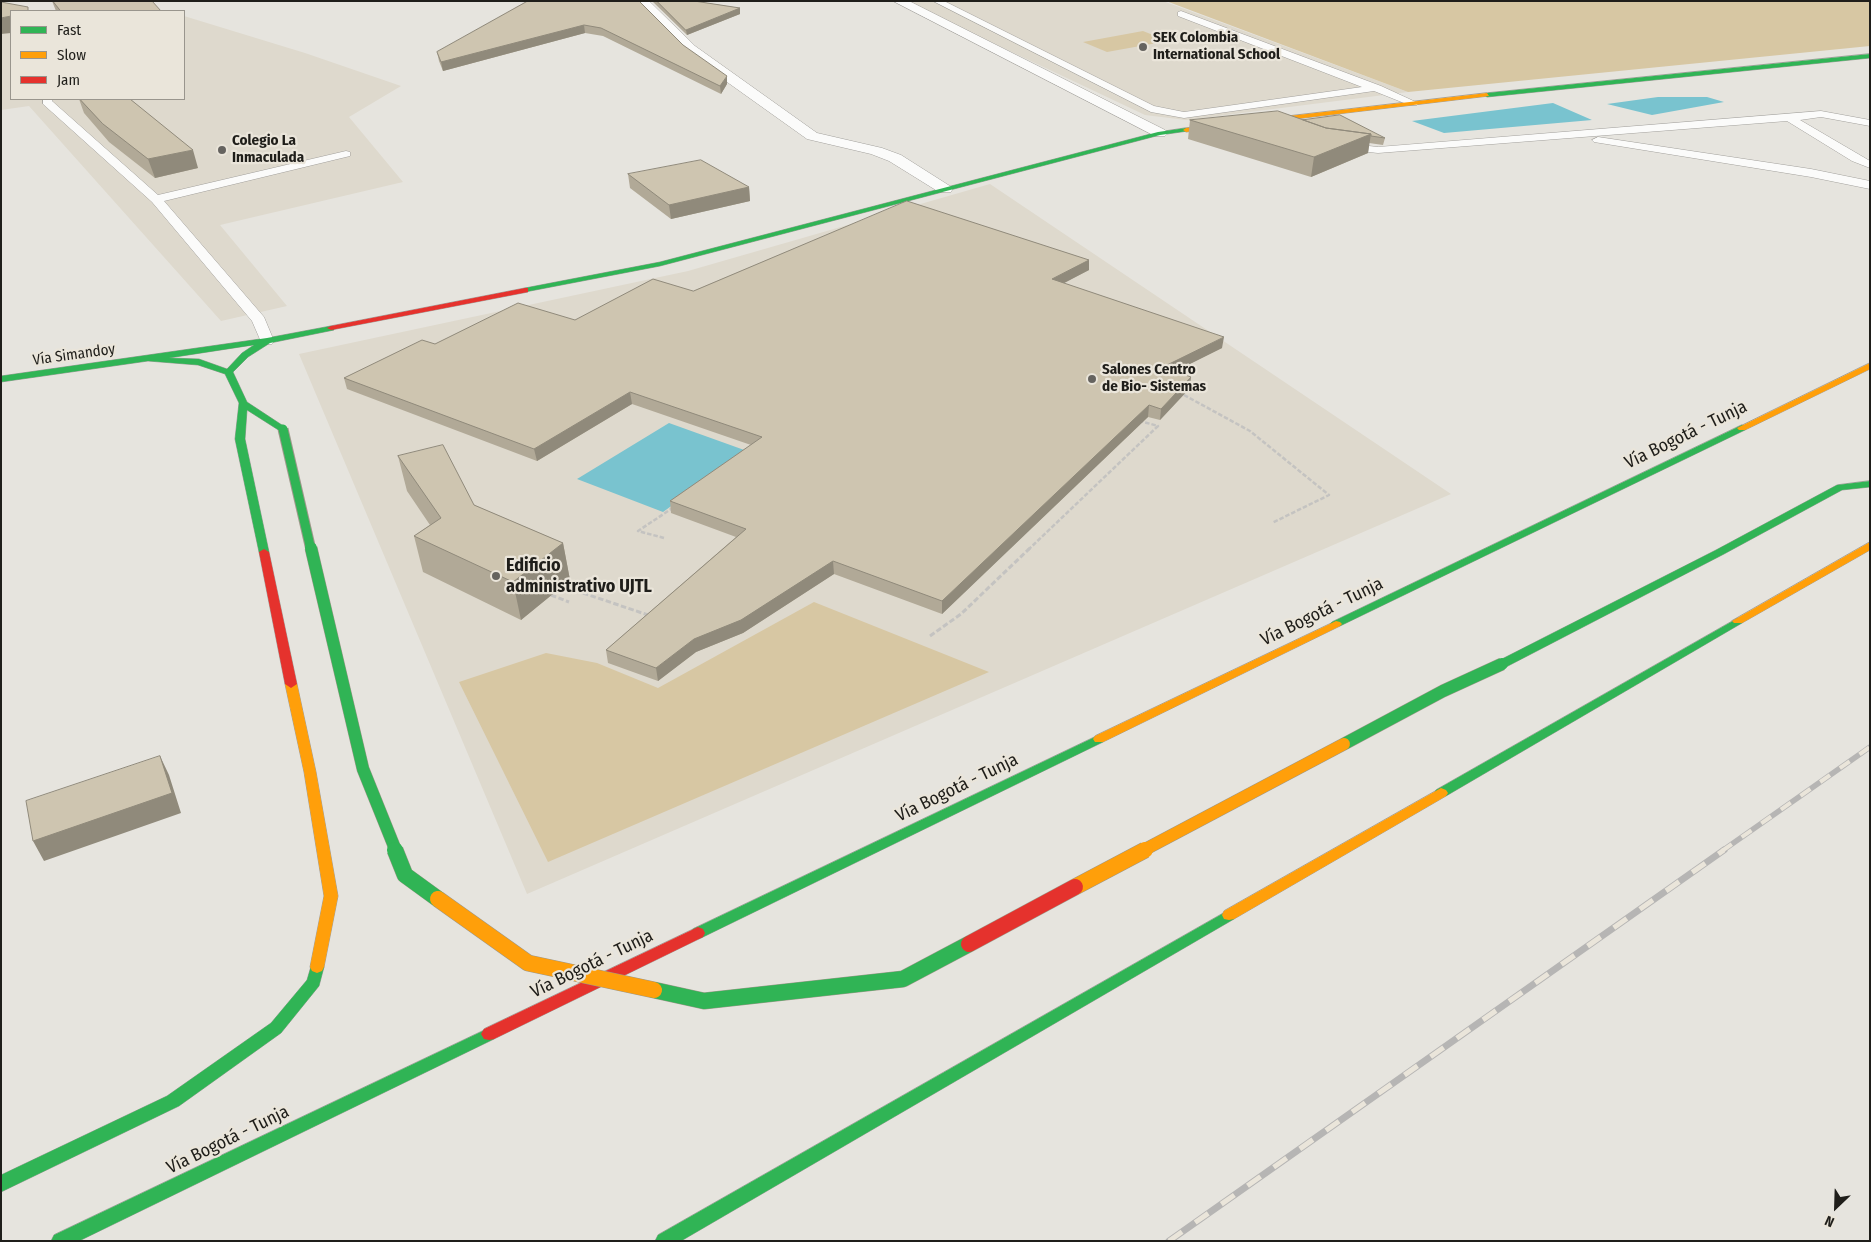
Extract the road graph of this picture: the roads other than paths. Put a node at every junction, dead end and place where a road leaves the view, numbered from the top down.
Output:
1 (899, 1) edge
2 (937, 1) edge
3 (644, 3) edge
4 (1181, 14) dead end
5 (1870, 56) edge
6 (1377, 88) junction
7 (48, 100) edge
8 (1412, 103) junction
9 (1789, 118) junction
10 (1261, 120) junction
11 (1870, 123) edge
12 (1286, 129) edge
13 (1160, 133) junction
14 (1564, 135) junction
15 (1328, 143) edge
16 (346, 154) dead end
17 (1870, 165) edge
18 (1870, 185) edge
19 (945, 188) junction
20 (156, 199) junction
21 (267, 341) junction
22 (151, 360) junction
23 (1870, 366) edge
24 (229, 372) junction
25 (1, 380) edge
26 (243, 403) junction
27 (1870, 484) edge
28 (1870, 545) edge
29 (1, 1184) edge
30 (60, 1241) edge
31 (664, 1241) edge

1 - 13 street
2 - 6 lane
3 - 19 street
4 - 6 lane
5 - 8 main road
6 - 8 lane
7 - 20 lane
8 - 10 main road
9 - 11 lane
9 - 14 lane
9 - 17 lane
10 - 12 lane
10 - 13 main road
13 - 19 main road
14 - 15 lane
14 - 18 lane
16 - 20 lane
19 - 21 main road
20 - 21 lane
21 - 22 main road
21 - 24 main road
22 - 24 main road
22 - 25 main road, Vía Simandoy
23 - 30 main road, Vía Bogotá - Tunja
24 - 26 main road
26 - 27 main road, bridge
26 - 29 main road
28 - 31 main road

